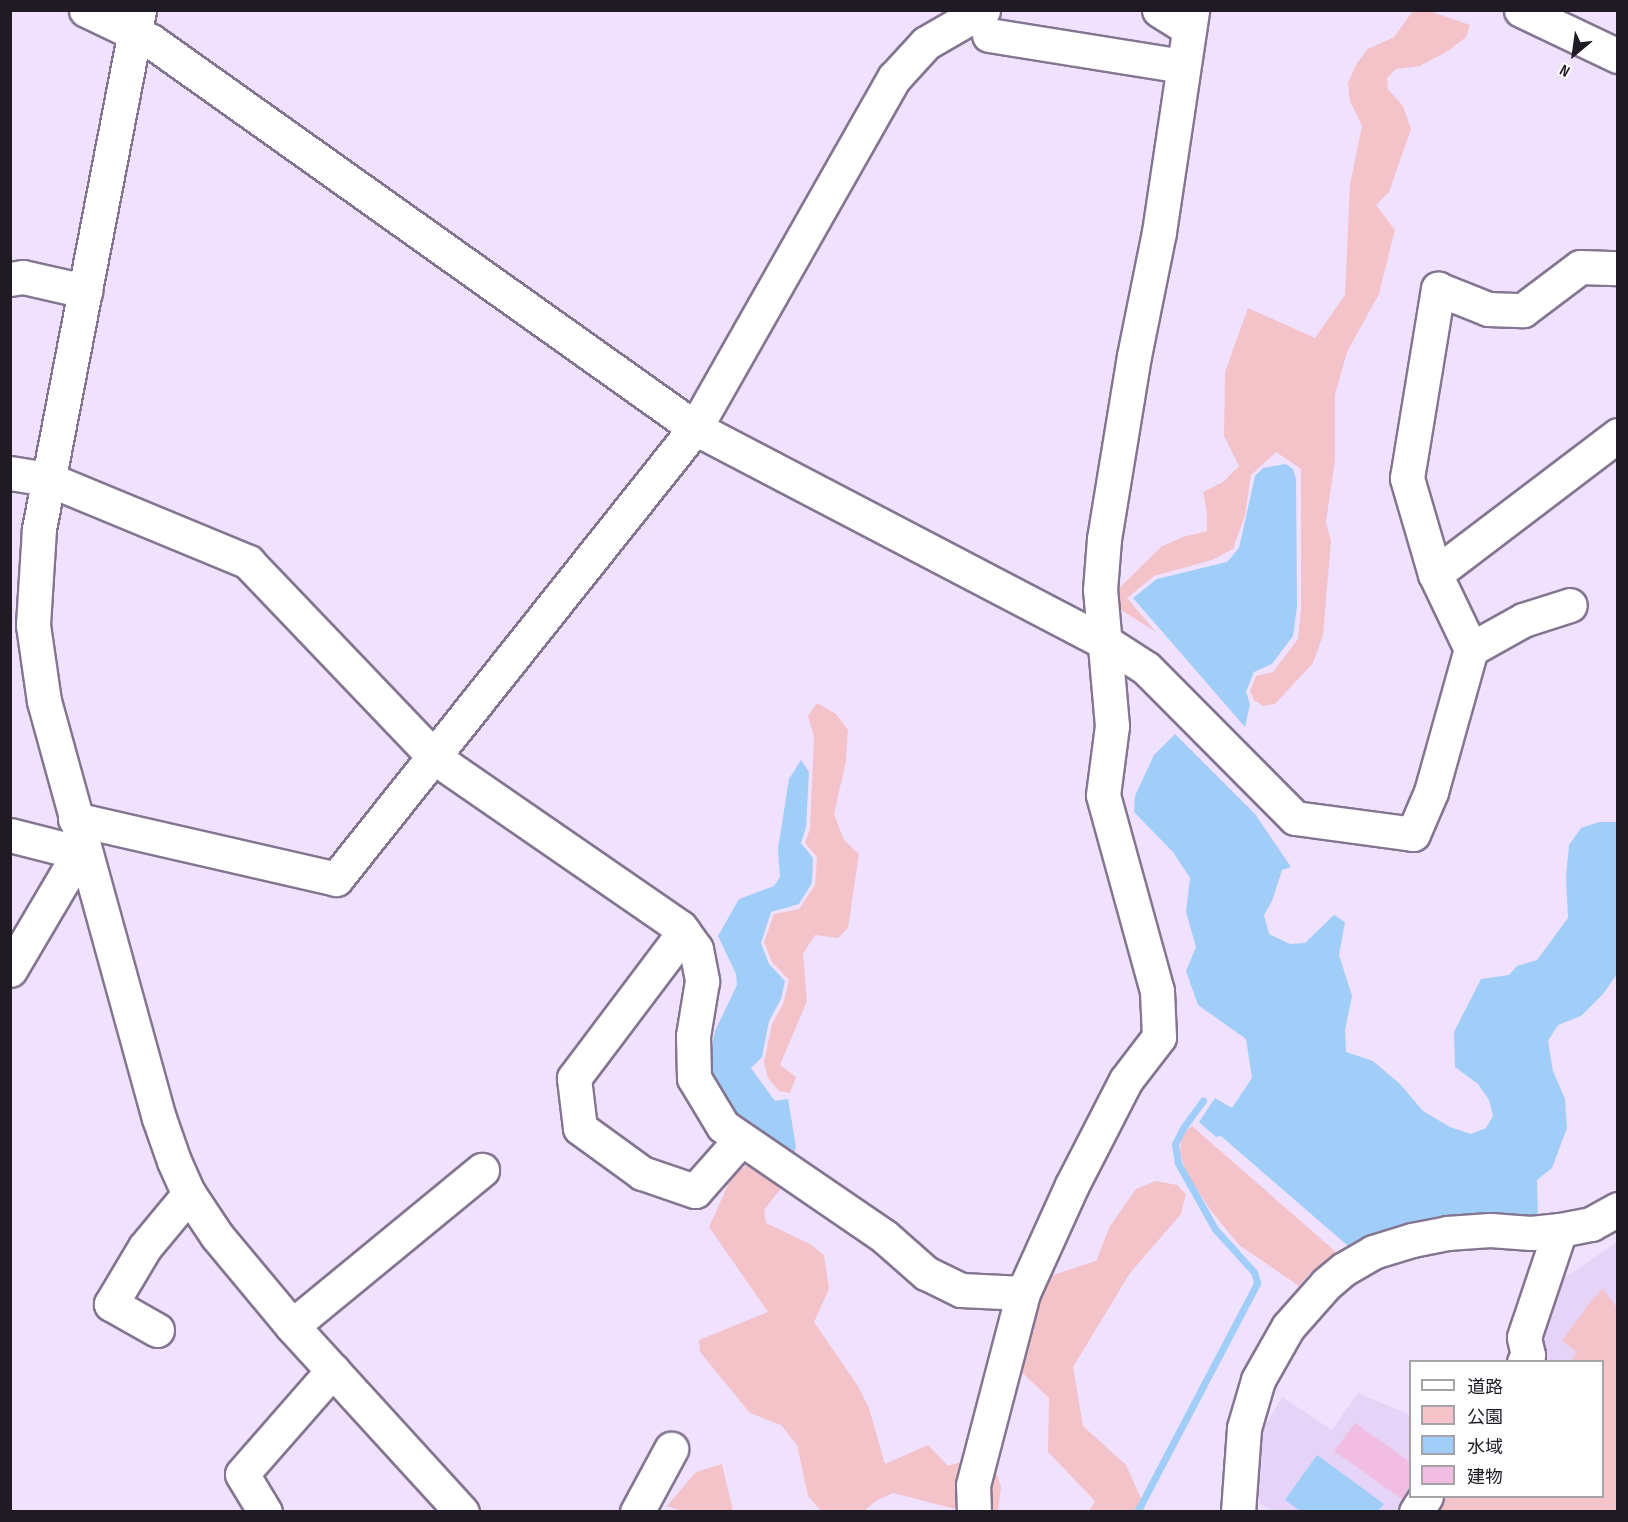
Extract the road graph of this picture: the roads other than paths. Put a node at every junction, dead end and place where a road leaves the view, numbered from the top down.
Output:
1 (86, 10) edge
2 (1159, 10) edge
3 (1521, 10) edge
4 (1190, 19) edge
5 (137, 23) edge
6 (986, 23) edge
7 (1617, 56) edge
8 (1182, 66) junction
9 (1617, 268) edge
10 (10, 279) edge
11 (85, 291) junction
12 (695, 428) junction
13 (1617, 435) edge
14 (10, 473) edge
15 (48, 479) junction
16 (1436, 574) junction
17 (1570, 605) dead end
18 (1107, 643) junction
19 (1471, 649) junction
20 (435, 758) junction
21 (75, 819) junction
22 (10, 835) edge
23 (85, 854) junction
24 (684, 932) junction
25 (10, 970) edge
26 (741, 1139) junction
27 (482, 1170) dead end
28 (189, 1194) junction
29 (1617, 1209) edge
30 (1560, 1230) junction
31 (1023, 1293) junction
32 (292, 1326) junction
33 (157, 1330) dead end
34 (1525, 1360) edge
35 (333, 1370) junction
36 (671, 1449) dead end
37 (1425, 1498) edge
38 (265, 1512) edge
39 (462, 1512) edge
40 (637, 1512) edge
41 (974, 1512) edge
42 (1238, 1512) edge
43 (1416, 1512) edge

1 - 5 street
2 - 4 street
3 - 7 street
4 - 8 street
5 - 11 street
5 - 12 street
6 - 8 street
6 - 12 street
8 - 18 street
9 - 16 street
10 - 11 street
11 - 15 street
12 - 18 street
12 - 20 street
13 - 16 street
14 - 15 street
15 - 20 street
15 - 21 street
16 - 19 street
17 - 19 street
18 - 19 street
18 - 31 street
20 - 21 street
20 - 24 street
21 - 23 street
22 - 23 street
23 - 25 street
23 - 28 street
24 - 26 street
24 - 26 street
26 - 31 street
27 - 32 street
28 - 32 street
28 - 33 street
29 - 30 street
30 - 34 street
30 - 42 street
31 - 41 street
32 - 35 street
35 - 38 street
35 - 39 street
36 - 40 street
37 - 43 street

